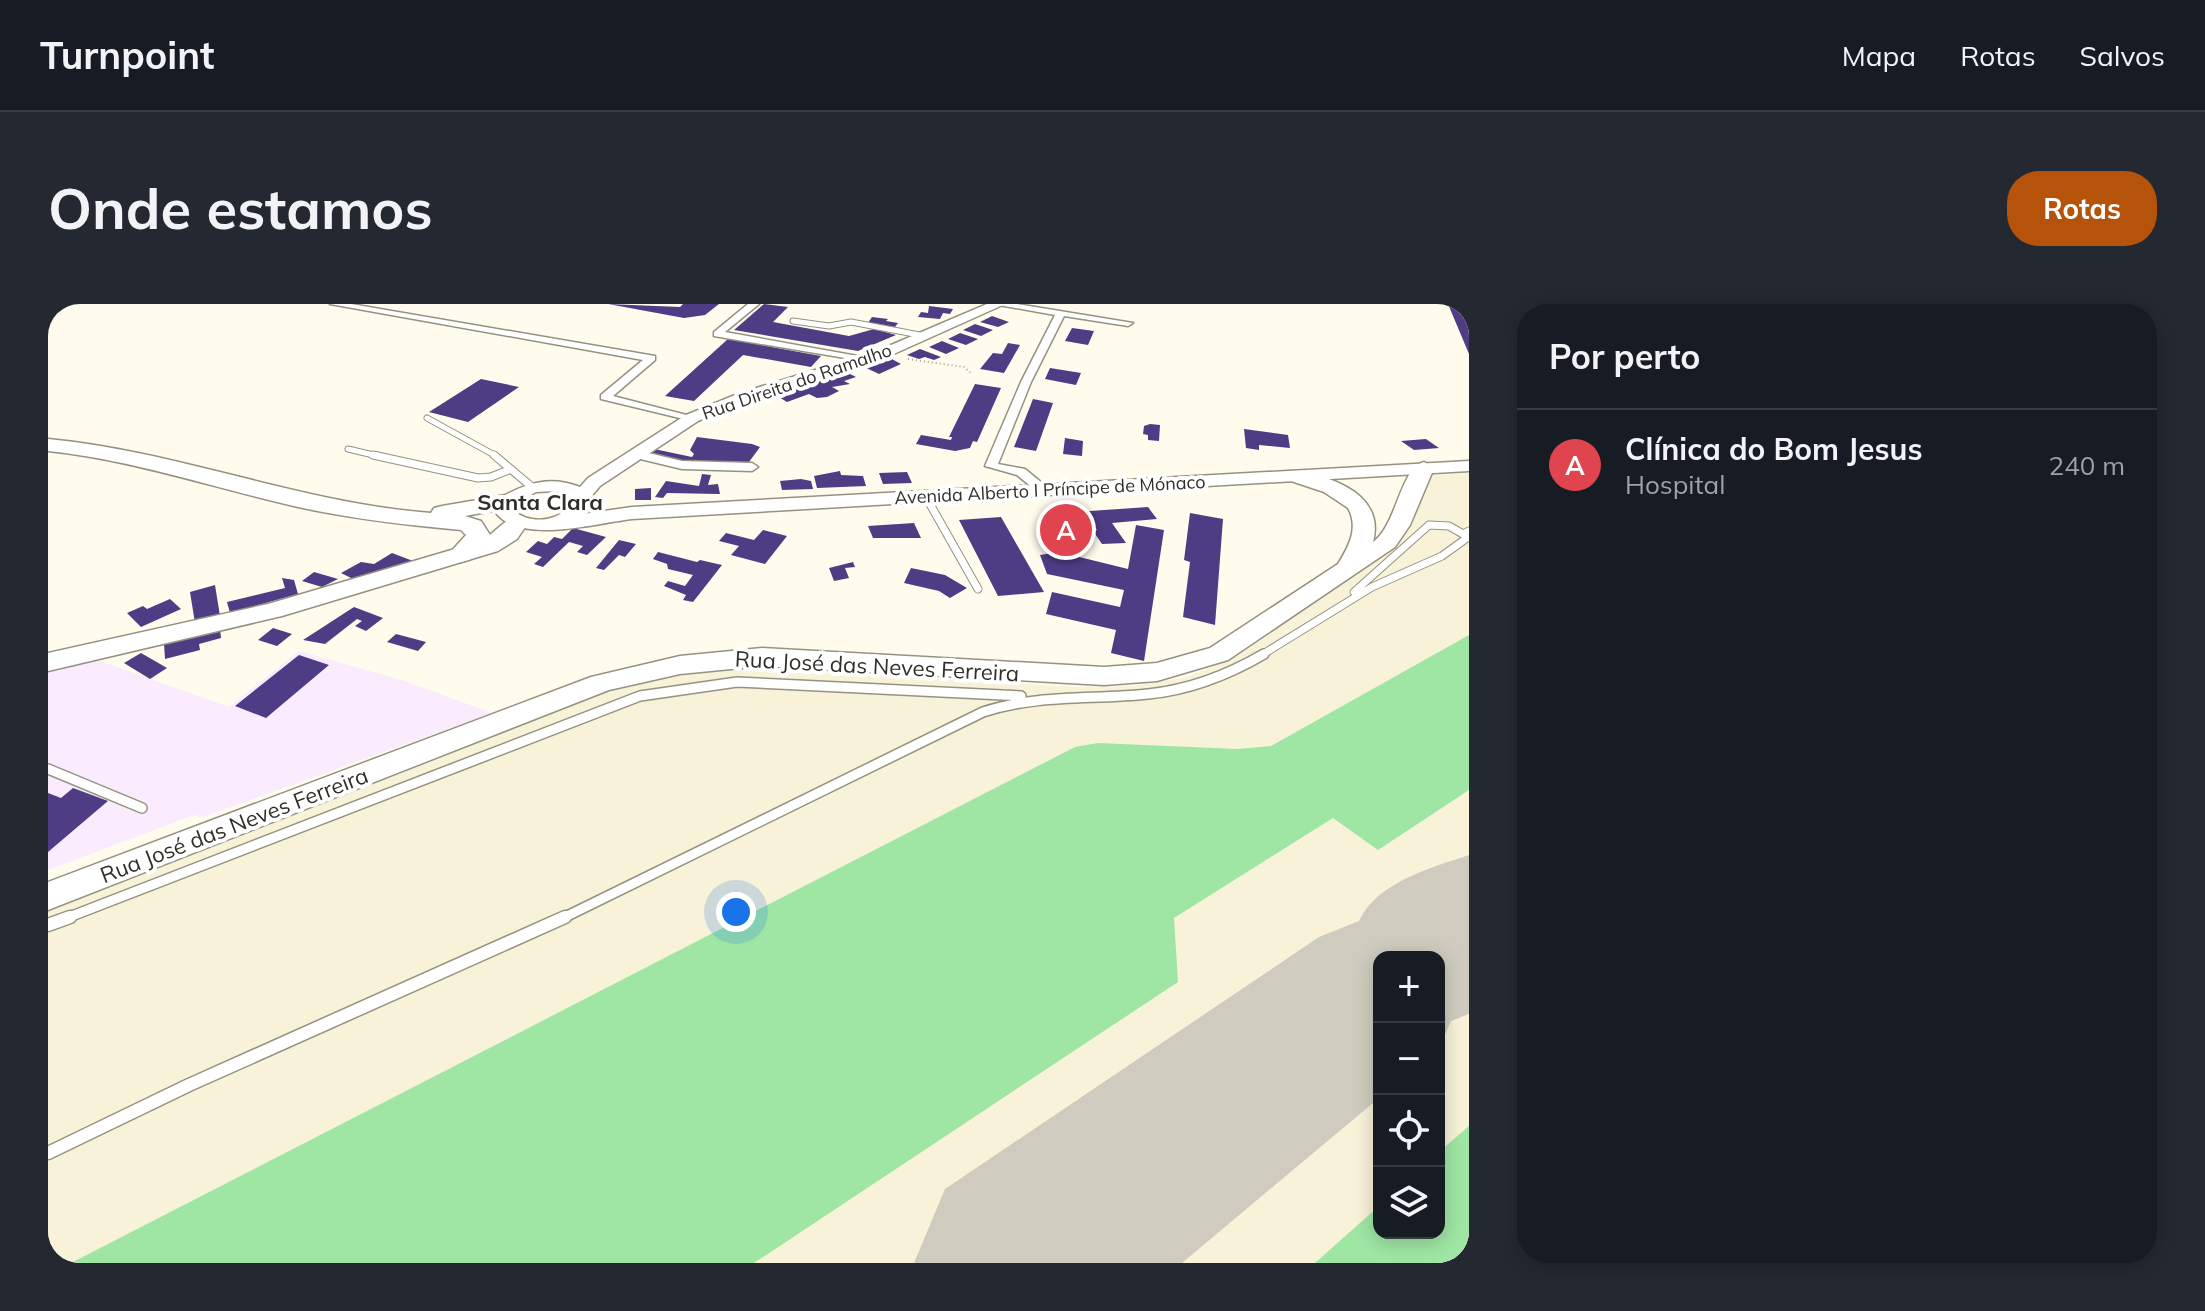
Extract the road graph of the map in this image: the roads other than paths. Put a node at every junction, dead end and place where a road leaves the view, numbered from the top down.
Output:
1 (335, 304) edge
2 (754, 304) edge
3 (998, 304) edge
4 (1061, 313) junction
5 (793, 321) dead end
6 (1128, 323) dead end
7 (925, 336) junction
8 (876, 357) junction
9 (427, 418) dead end
10 (692, 418) junction
11 (48, 438) edge
12 (48, 445) edge
13 (348, 449) dead end
14 (636, 454) junction
15 (1469, 466) edge
16 (752, 467) dead end
17 (1424, 468) junction
18 (511, 469) junction
19 (1295, 476) junction
20 (610, 484) junction
21 (558, 486) junction
22 (532, 487) junction
23 (1044, 491) junction
24 (926, 497) junction
25 (580, 501) junction
26 (632, 513) junction
27 (511, 514) junction
28 (434, 520) junction
29 (555, 523) junction
30 (1466, 532) edge
31 (459, 556) junction
32 (1347, 567) junction
33 (978, 589) dead end
34 (1341, 604) junction
35 (48, 662) edge
36 (1040, 696) junction
37 (48, 769) edge
38 (142, 808) dead end
39 (48, 896) edge
40 (48, 925) edge
41 (48, 1153) edge

1 - 10 street
2 - 8 street
3 - 4 street
3 - 7 main road, Rua Direita do Ramalho
4 - 6 street
4 - 23 street
5 - 7 lane
7 - 8 main road, Rua Direita do Ramalho
8 - 10 main road, Rua Direita do Ramalho
9 - 18 lane
10 - 14 main road, Rua Direita do Ramalho
11 - 27 highway
12 - 28 highway
13 - 18 lane
14 - 16 street
14 - 20 main road, Rua Direita do Ramalho
15 - 17 main road, Avenida Alberto I Príncipe de Mónaco
17 - 19 main road, Avenida Alberto I Príncipe de Mónaco
17 - 32 main road, Rua José das Neves Ferreira
18 - 22 lane
19 - 23 main road, Avenida Alberto I Príncipe de Mónaco
19 - 32 main road
20 - 21 main road, Rua Direita do Ramalho
20 - 25 main road, Rua Direita do Ramalho
20 - 26 main road
21 - 22 main road, Rua Direita do Ramalho
21 - 25 main road, Avenida Alberto I Príncipe de Mónaco
22 - 27 main road
23 - 24 main road, Avenida Alberto I Príncipe de Mónaco
24 - 26 main road, Avenida Alberto I Príncipe de Mónaco
24 - 33 lane
25 - 26 main road, Avenida Alberto I Príncipe de Mónaco
25 - 29 main road, Rua Direita do Ramalho
26 - 29 main road, Avenida Alberto I Príncipe de Mónaco
27 - 28 highway
27 - 29 main road, Avenida Alberto I Príncipe de Mónaco
27 - 31 main road
28 - 31 highway
30 - 34 lane
30 - 34 lane
31 - 35 main road
32 - 39 main road, Rua José das Neves Ferreira
34 - 36 lane
36 - 40 lane
36 - 41 lane
37 - 38 lane

